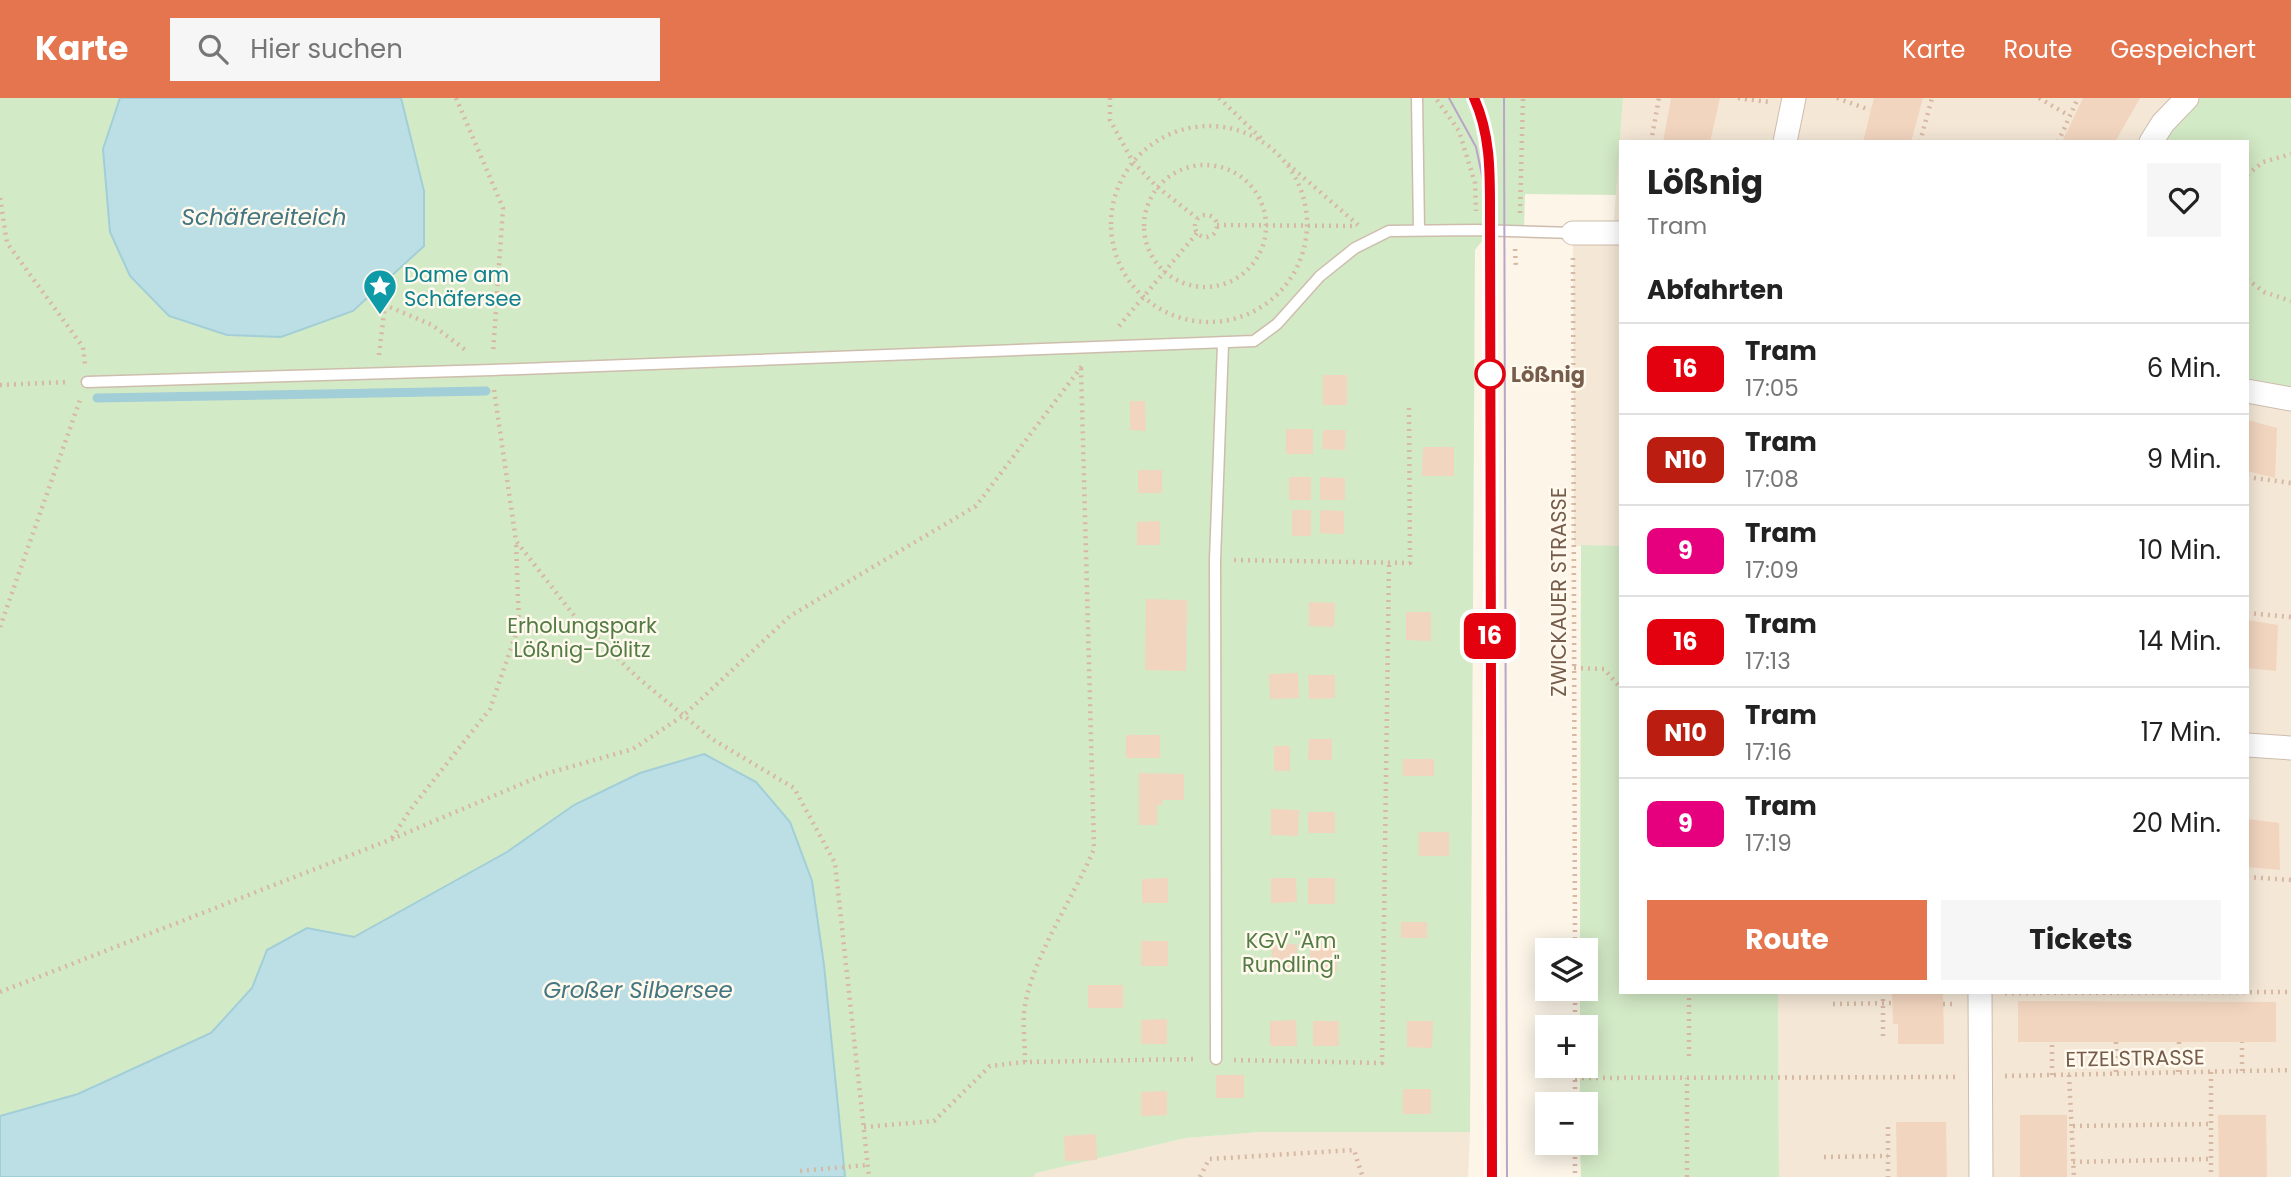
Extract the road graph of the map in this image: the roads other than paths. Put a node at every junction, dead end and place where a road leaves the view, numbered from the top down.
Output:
1 (1417, 98) edge
2 (1794, 98) edge
3 (2187, 98) edge
4 (1785, 140) edge
5 (2152, 140) edge
6 (1419, 230) junction
7 (1573, 233) joint
8 (1619, 233) edge
9 (1223, 344) junction
10 (87, 382) road end
11 (2249, 391) edge
12 (2291, 399) edge
13 (2249, 745) edge
14 (2291, 748) edge
15 (1980, 994) edge
16 (1216, 1059) road end
17 (1981, 1177) edge

1 - 6 lane
2 - 4 street
3 - 5 street
6 - 7 lane
6 - 9 lane
7 - 8 street
9 - 10 lane
9 - 16 lane
11 - 12 street
13 - 14 street
15 - 17 street

